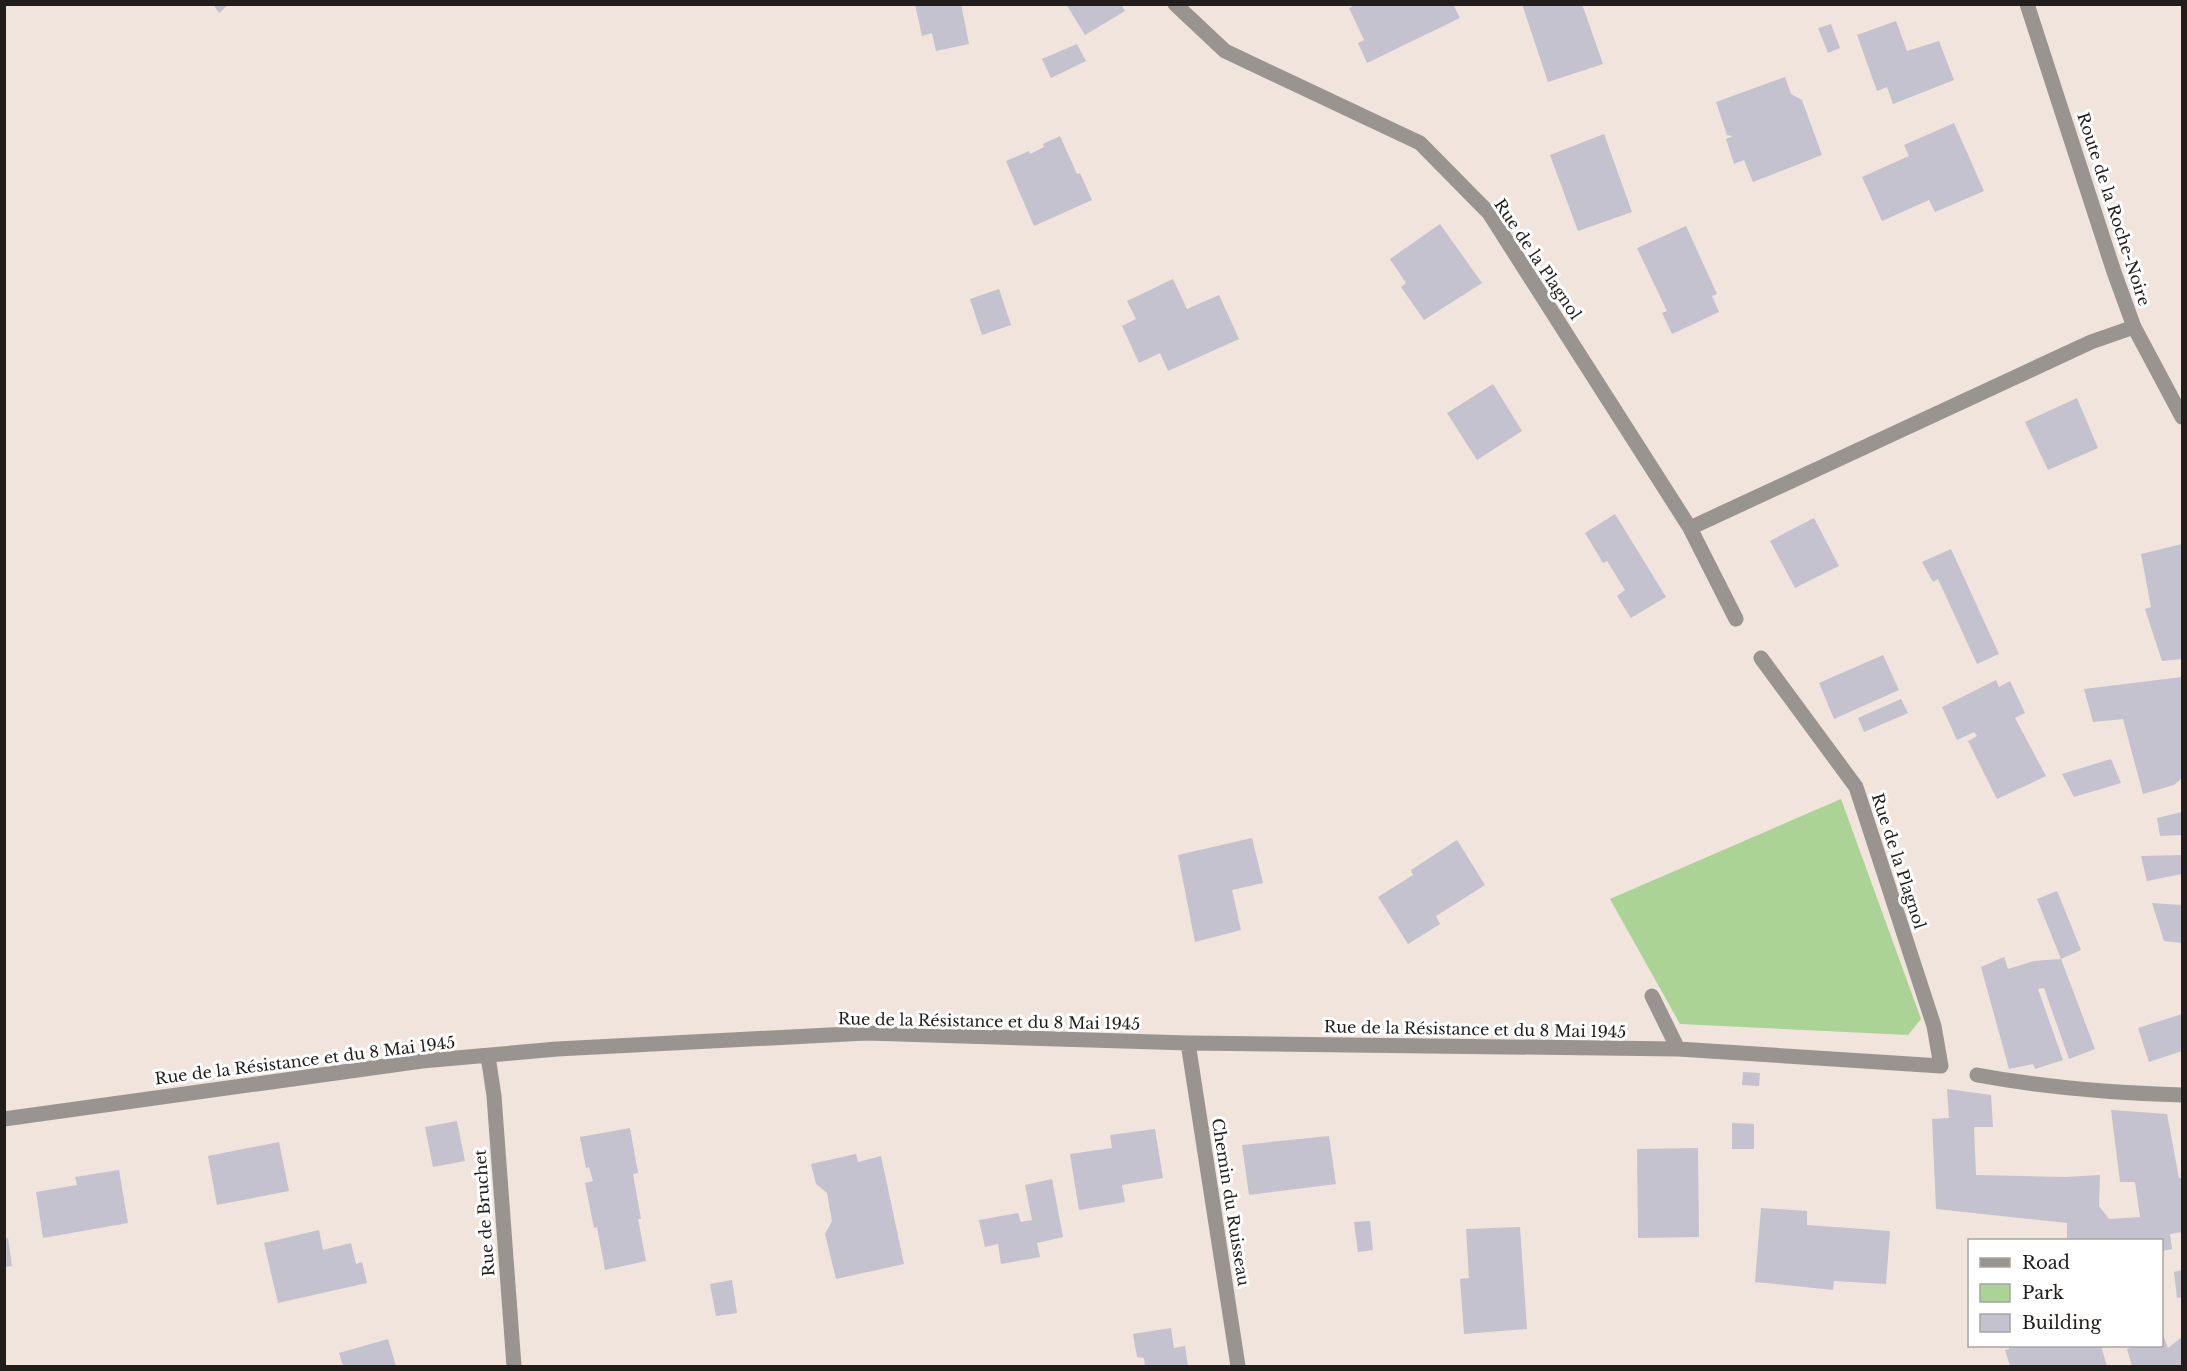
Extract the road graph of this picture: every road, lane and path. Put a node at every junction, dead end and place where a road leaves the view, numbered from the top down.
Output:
1 (1175, 4) edge
2 (2027, 4) edge
3 (2134, 327) junction
4 (2182, 417) edge
5 (1690, 528) junction
6 (1736, 620) dead end
7 (1761, 658) dead end
8 (1652, 996) dead end
9 (1188, 1043) junction
10 (1678, 1049) junction
11 (488, 1056) junction
12 (1941, 1066) joint
13 (1977, 1076) dead end
14 (2182, 1095) edge
15 (4, 1119) edge
16 (513, 1366) edge
17 (1238, 1366) edge

1 - 5 street, Rue de la Plagnol
2 - 3 street, Route de la Roche-Noire
3 - 4 street, Route de la Roche-Noire
3 - 5 street
5 - 6 street, Rue de la Plagnol
7 - 12 street, Rue de la Plagnol
8 - 10 street
9 - 10 street, Rue de la Résistance et du 8 Mai 1945
9 - 11 street, Rue de la Résistance et du 8 Mai 1945
9 - 17 street, Chemin du Ruisseau
10 - 12 street, Rue de la Résistance et du 8 Mai 1945
11 - 15 street, Rue de la Résistance et du 8 Mai 1945
11 - 16 street, Rue de Bruchet
13 - 14 street

